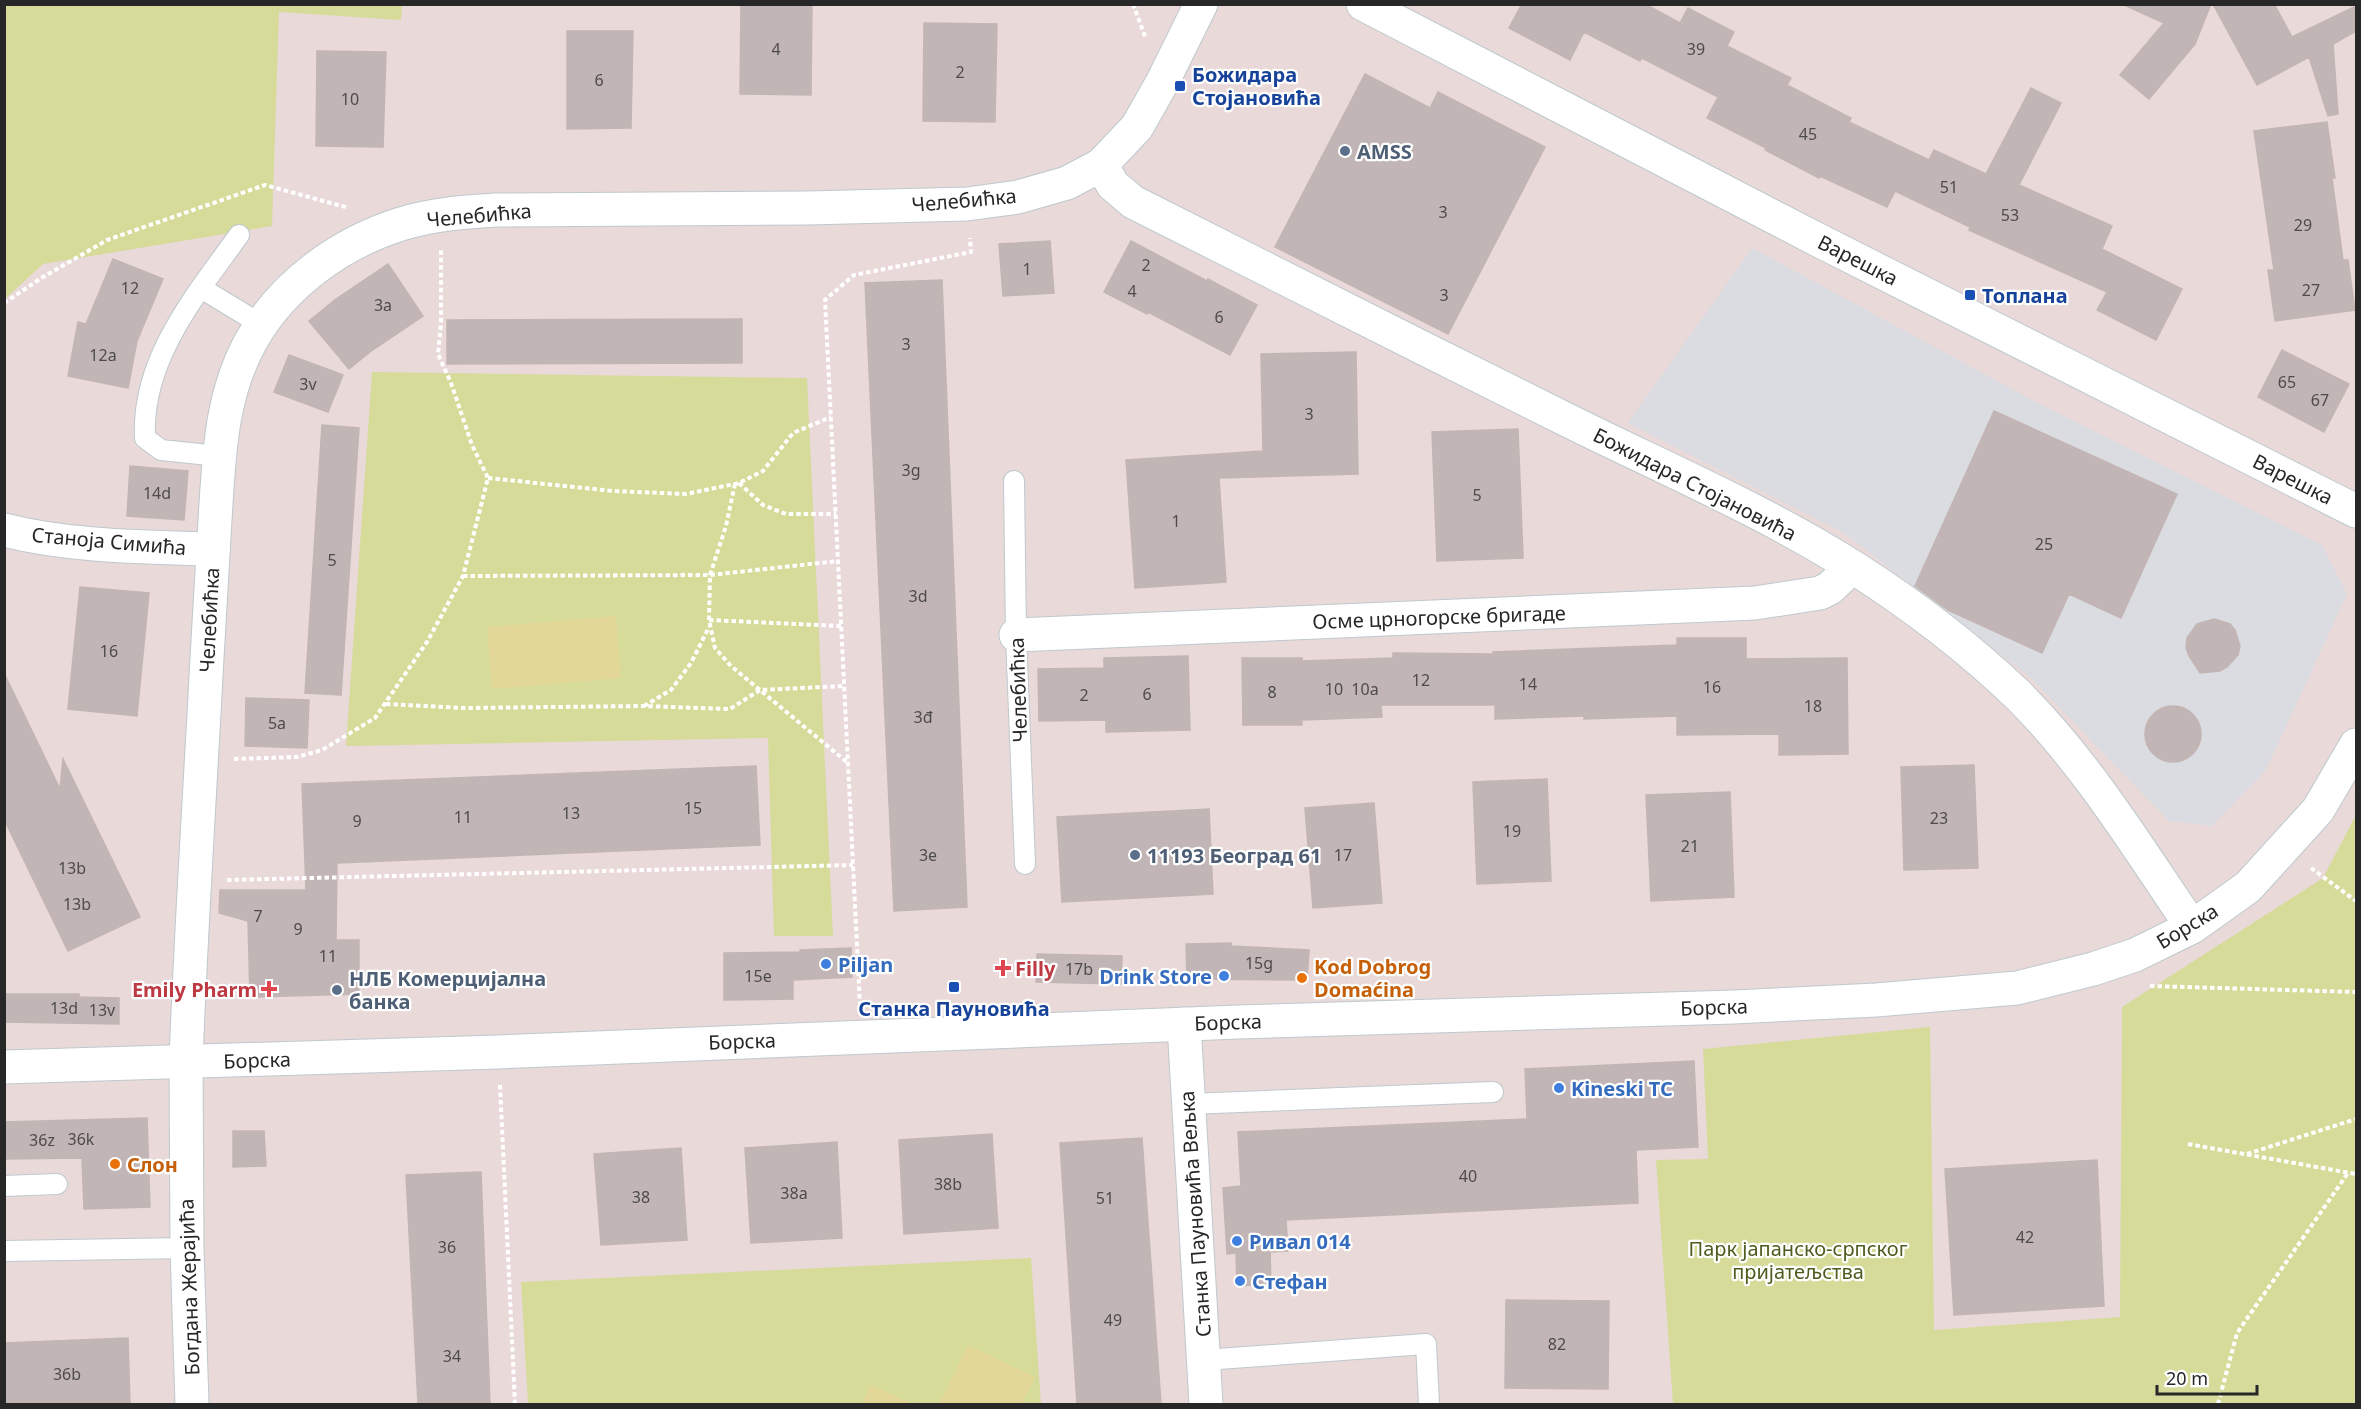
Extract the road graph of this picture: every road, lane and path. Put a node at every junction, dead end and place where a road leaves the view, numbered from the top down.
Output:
1 (1201, 4) edge
2 (1363, 4) edge
3 (1101, 165) junction
4 (967, 204) junction
5 (440, 215) junction
6 (402, 224) junction
7 (239, 235) dead end
8 (201, 288) junction
9 (4, 303) edge
10 (262, 325) junction
11 (831, 417) junction
12 (219, 456) junction
13 (488, 478) junction
14 (1014, 481) dead end
15 (737, 484) junction
16 (2356, 511) edge
17 (836, 514) junction
18 (4, 530) edge
19 (213, 549) junction
20 (838, 561) junction
21 (1852, 567) junction
22 (710, 575) junction
23 (463, 576) junction
24 (709, 620) junction
25 (841, 626) junction
26 (709, 627) junction
27 (1016, 634) junction
28 (844, 686) junction
29 (760, 690) junction
30 (386, 704) junction
31 (643, 706) junction
32 (2356, 745) edge
33 (201, 760) junction
34 (848, 764) junction
35 (2283, 847) junction
36 (1025, 864) dead end
37 (853, 865) junction
38 (194, 881) junction
39 (2356, 901) edge
40 (2192, 927) junction
41 (860, 986) dead end
42 (2146, 986) dead end
43 (2356, 992) edge
44 (1184, 1024) junction
45 (498, 1052) junction
46 (186, 1061) junction
47 (4, 1067) edge
48 (1493, 1092) dead end
49 (1188, 1104) junction
50 (2356, 1119) edge
51 (2188, 1144) dead end
52 (2246, 1154) junction
53 (2348, 1173) junction
54 (2356, 1174) edge
55 (57, 1184) dead end
56 (4, 1186) edge
57 (188, 1248) junction
58 (4, 1251) edge
59 (1204, 1360) junction
60 (192, 1404) edge
61 (515, 1404) edge
62 (1206, 1404) edge
63 (1429, 1404) edge
64 (2218, 1404) edge

1 - 3 street, Челебићка
2 - 16 street, Варешка
3 - 4 street, Челебићка
3 - 21 street, Божидара Стојановића
4 - 5 street, Челебићка
4 - 11 path
5 - 6 street, Челебићка
5 - 13 path
6 - 9 path
6 - 10 street, Челебићка
7 - 8 lane
8 - 10 lane
8 - 12 lane
10 - 12 street, Челебићка
11 - 15 path
11 - 17 path
12 - 19 street, Челебићка
13 - 15 path
13 - 23 path
14 - 27 lane, Челебићка
15 - 17 path
15 - 22 path
17 - 20 path
18 - 19 street, Станоја Симића
19 - 33 street, Челебићка
20 - 22 path
20 - 25 path
21 - 27 street, Осме црногорске бригаде
21 - 40 street, Божидара Стојановића
22 - 23 path
22 - 24 path
23 - 30 path
24 - 25 path
24 - 26 path
25 - 28 path
26 - 29 path
26 - 31 path
27 - 36 lane, Челебићка
28 - 29 path
28 - 34 path
29 - 31 path
29 - 34 path
30 - 31 path
30 - 33 path
32 - 35 street, Борска
33 - 38 street, Челебићка
34 - 37 path
35 - 39 path
35 - 40 street, Борска
37 - 38 path
37 - 41 path
38 - 46 street, Челебићка
40 - 44 street, Борска
42 - 43 path
44 - 45 street, Борска
44 - 49 street, Станка Пауновића Вељка
45 - 46 street, Борска
45 - 61 path
46 - 47 street, Борска
46 - 57 street, Богдана Жерајића
48 - 49 lane
49 - 59 street, Станка Пауновића Вељка
50 - 52 path
51 - 52 path
52 - 53 path
53 - 54 path
53 - 64 path
55 - 56 lane
57 - 58 lane
57 - 60 street, Богдана Жерајића
59 - 62 street, Станка Пауновића Вељка
59 - 63 lane

